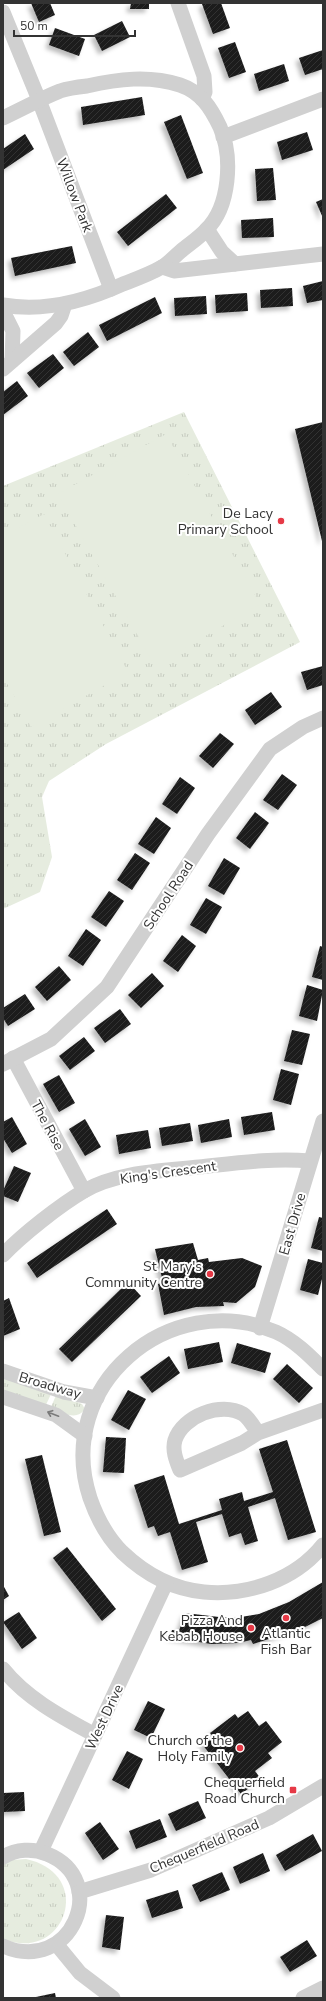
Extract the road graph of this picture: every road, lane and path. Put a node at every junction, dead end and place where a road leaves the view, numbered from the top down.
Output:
1 (178, 3) edge
2 (3, 12) edge
3 (202, 99) junction
4 (323, 99) edge
5 (39, 100) junction
6 (3, 118) edge
7 (223, 137) junction
8 (207, 229) junction
9 (323, 254) edge
10 (235, 264) junction
11 (162, 267) junction
12 (111, 290) junction
13 (65, 304) junction
14 (3, 305) edge
15 (3, 310) edge
16 (8, 365) edge
17 (323, 718) edge
18 (8, 1061) edge
19 (323, 1121) edge
20 (310, 1161) junction
21 (84, 1191) junction
22 (3, 1255) edge
23 (260, 1328) junction
24 (323, 1369) edge
25 (3, 1370) edge
26 (3, 1397) edge
27 (97, 1398) junction
28 (323, 1410) edge
29 (258, 1433) junction
30 (85, 1436) junction
31 (323, 1545) edge
32 (166, 1583) junction
33 (3, 1669) edge
34 (95, 1735) junction
35 (323, 1786) edge
36 (41, 1851) junction
37 (3, 1857) edge
38 (79, 1892) junction
39 (57, 1945) junction
40 (3, 1946) edge
41 (321, 1991) edge
42 (113, 1998) edge
43 (303, 1998) edge

1 - 3 street
2 - 5 street, Willow Park
3 - 5 street
3 - 7 street
4 - 7 street
5 - 6 street
5 - 12 street, Willow Park
7 - 8 street
8 - 10 street
8 - 11 street
9 - 10 street
10 - 11 street
11 - 12 street
12 - 13 street
13 - 14 street
13 - 16 street
15 - 16 street
17 - 18 street, School Road
18 - 21 street, The Rise
19 - 20 street, East Drive
20 - 21 street, King's Crescent
20 - 23 street, East Drive
21 - 22 street, King's Crescent
23 - 24 street
23 - 27 street
25 - 27 street, Broadway
30 -> 26 street, Broadway
27 - 30 street
28 - 29 street
29 - 29 street
30 - 32 street
31 - 32 street
32 - 34 street, West Drive
33 - 34 street
34 - 36 street, West Drive
35 - 38 street, Chequerfield Road
36 - 37 street
36 - 38 street
38 - 39 street
39 - 40 street
39 - 42 street
41 - 43 street

